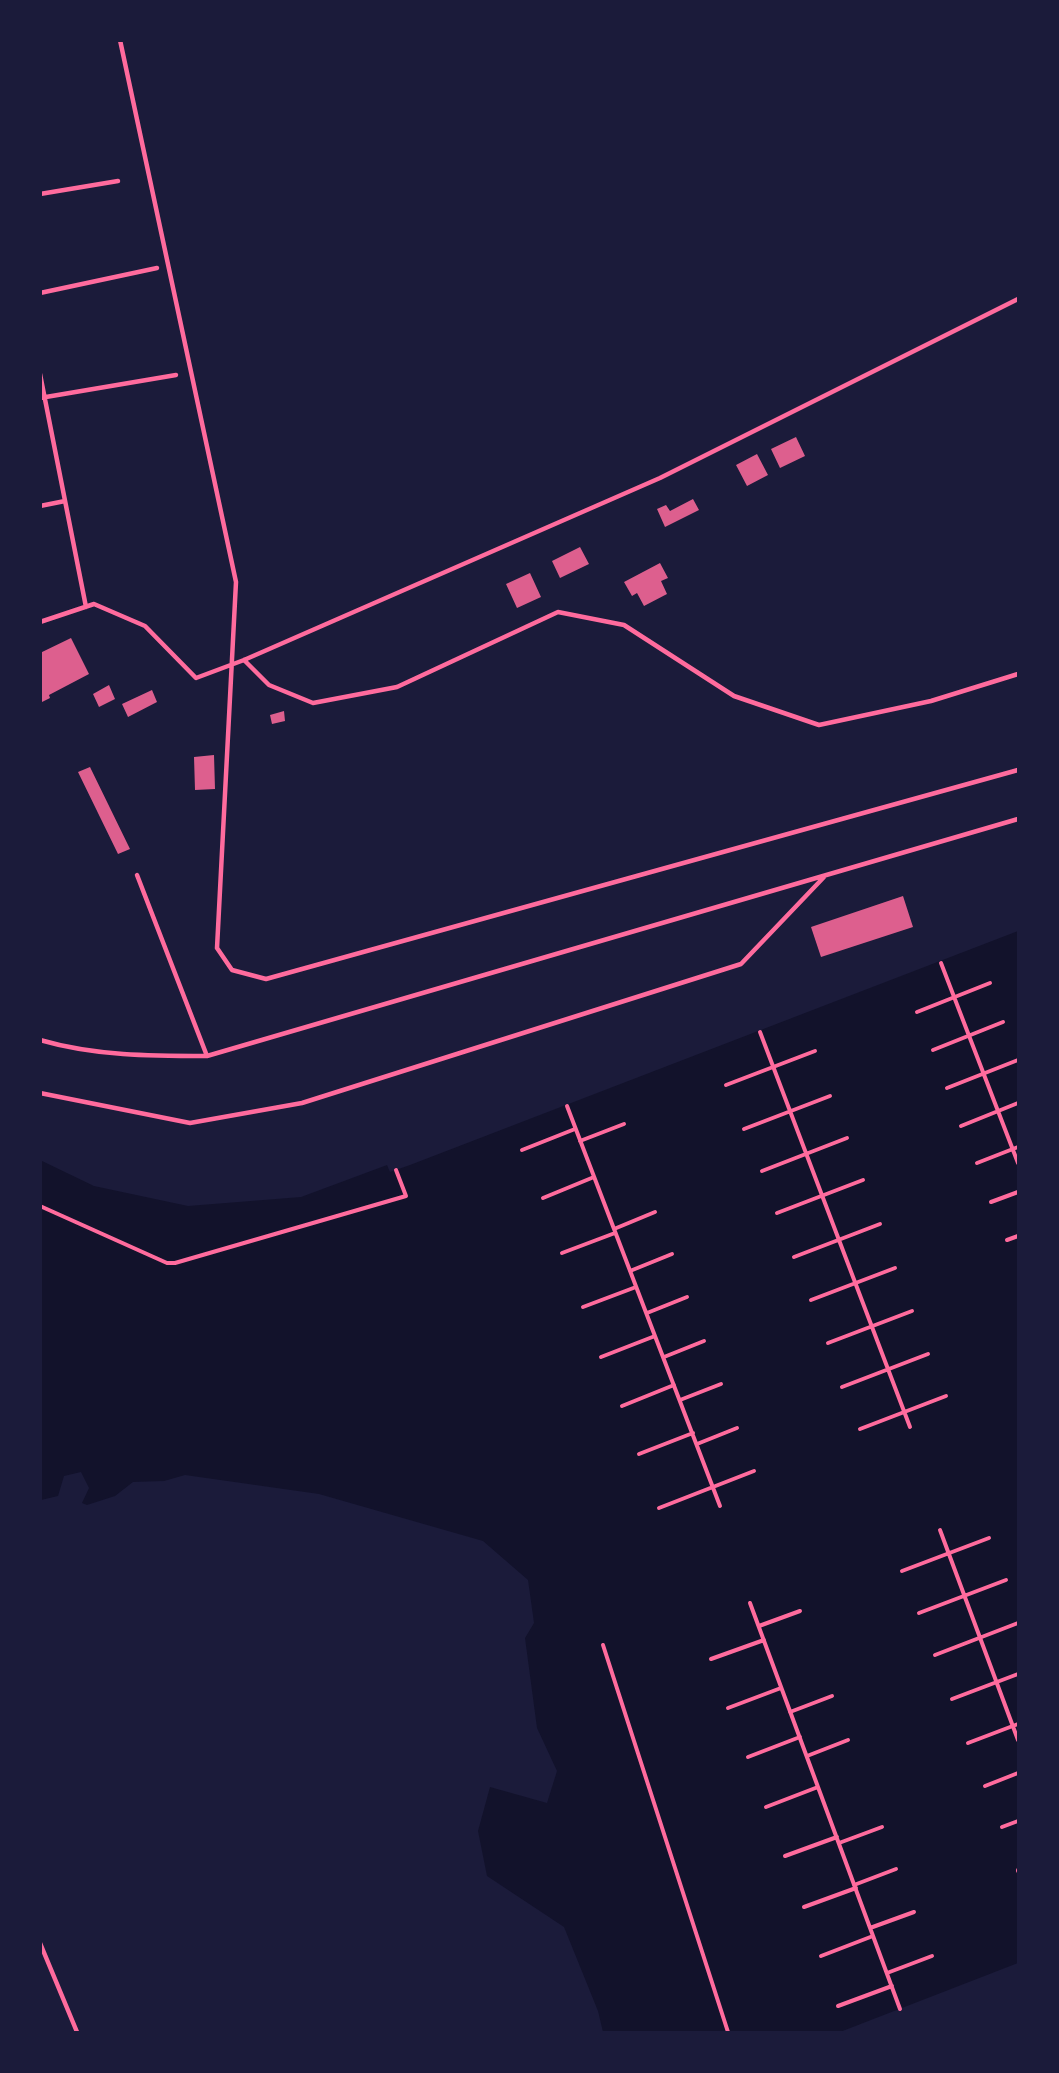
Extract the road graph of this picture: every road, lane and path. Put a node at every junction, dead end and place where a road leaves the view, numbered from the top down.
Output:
1 (120, 40) edge
2 (118, 181) dead end
3 (40, 195) edge
4 (157, 268) dead end
5 (40, 293) edge
6 (1018, 299) edge
7 (40, 374) edge
8 (177, 375) dead end
9 (43, 398) edge
10 (65, 501) junction
11 (40, 506) edge
12 (86, 607) junction
13 (40, 621) edge
14 (244, 660) junction
15 (232, 665) junction
16 (1018, 674) edge
17 (1018, 770) edge
18 (1018, 819) edge
19 (137, 875) dead end
20 (826, 875) junction
21 (941, 963) dead end
22 (990, 983) dead end
23 (954, 997) junction
24 (916, 1012) dead end
25 (1003, 1022) dead end
26 (760, 1032) dead end
27 (969, 1035) junction
28 (40, 1040) edge
29 (933, 1050) dead end
30 (815, 1051) dead end
31 (207, 1056) junction
32 (1018, 1060) edge
33 (773, 1066) junction
34 (984, 1074) junction
35 (726, 1084) dead end
36 (947, 1088) dead end
37 (40, 1093) edge
38 (830, 1096) dead end
39 (1018, 1103) edge
40 (567, 1107) dead end
41 (790, 1111) junction
42 (999, 1111) junction
43 (624, 1124) dead end
44 (961, 1126) dead end
45 (575, 1129) junction
46 (744, 1129) dead end
47 (847, 1138) dead end
48 (580, 1141) junction
49 (1018, 1147) edge
50 (1013, 1149) junction
51 (522, 1150) dead end
52 (806, 1153) junction
53 (977, 1163) dead end
54 (1018, 1163) edge
55 (396, 1170) dead end
56 (762, 1171) dead end
57 (594, 1177) junction
58 (863, 1180) dead end
59 (1018, 1192) edge
60 (823, 1196) junction
61 (543, 1198) dead end
62 (991, 1202) dead end
63 (40, 1206) edge
64 (655, 1212) dead end
65 (777, 1214) dead end
66 (880, 1224) dead end
67 (614, 1231) junction
68 (1018, 1236) edge
69 (840, 1240) junction
70 (1007, 1240) dead end
71 (562, 1253) dead end
72 (672, 1254) dead end
73 (794, 1257) dead end
74 (895, 1268) dead end
75 (630, 1271) junction
76 (856, 1283) junction
77 (636, 1287) junction
78 (687, 1297) dead end
79 (811, 1300) dead end
80 (583, 1308) dead end
81 (912, 1311) dead end
82 (647, 1313) junction
83 (872, 1326) junction
84 (655, 1336) junction
85 (704, 1341) dead end
86 (828, 1343) dead end
87 (928, 1354) dead end
88 (601, 1357) dead end
89 (664, 1357) junction
90 (888, 1369) junction
91 (721, 1384) dead end
92 (674, 1385) junction
93 (843, 1387) dead end
94 (946, 1396) dead end
95 (680, 1400) junction
96 (622, 1406) dead end
97 (905, 1412) junction
98 (910, 1427) dead end
99 (737, 1428) dead end
100 (860, 1430) dead end
101 (693, 1433) junction
102 (697, 1444) junction
103 (639, 1454) dead end
104 (754, 1471) dead end
105 (713, 1487) junction
106 (720, 1506) dead end
107 (659, 1508) dead end
108 (940, 1530) dead end
109 (989, 1538) dead end
110 (948, 1553) junction
111 (902, 1570) dead end
112 (1006, 1580) dead end
113 (965, 1596) junction
114 (750, 1603) dead end
115 (800, 1611) dead end
116 (919, 1613) dead end
117 (1018, 1623) edge
118 (759, 1626) junction
119 (980, 1638) junction
120 (764, 1640) junction
121 (603, 1645) dead end
122 (935, 1655) dead end
123 (711, 1659) dead end
124 (1018, 1674) edge
125 (997, 1682) junction
126 (782, 1688) junction
127 (832, 1696) dead end
128 (952, 1699) dead end
129 (728, 1708) dead end
130 (790, 1712) junction
131 (1018, 1724) edge
132 (1013, 1726) junction
133 (800, 1737) junction
134 (848, 1740) dead end
135 (1018, 1740) edge
136 (968, 1743) dead end
137 (748, 1756) dead end
138 (807, 1756) junction
139 (1018, 1773) edge
140 (985, 1786) dead end
141 (818, 1787) junction
142 (766, 1807) dead end
143 (1018, 1821) edge
144 (882, 1827) dead end
145 (1002, 1827) dead end
146 (837, 1837) junction
147 (839, 1843) junction
148 (785, 1856) dead end
149 (896, 1869) dead end
150 (855, 1886) junction
151 (804, 1907) dead end
152 (914, 1912) dead end
153 (870, 1928) junction
154 (873, 1936) junction
155 (40, 1943) edge
156 (821, 1956) dead end
157 (932, 1956) dead end
158 (887, 1973) junction
159 (892, 1986) junction
160 (838, 2006) dead end
161 (900, 2009) dead end
162 (77, 2032) edge
163 (728, 2032) edge

1 - 15 lane
2 - 3 lane
4 - 5 lane
6 - 14 lane
7 - 9 lane
8 - 9 lane
9 - 10 lane
10 - 11 lane
10 - 12 lane
12 - 13 lane
12 - 15 lane
14 - 15 lane
14 - 16 lane
15 - 17 lane
18 - 20 lane
19 - 31 lane
20 - 31 lane
20 - 37 lane
21 - 23 path
22 - 23 path
23 - 24 path
23 - 27 path
25 - 27 path
26 - 33 path
27 - 29 path
27 - 34 path
28 - 31 lane
30 - 33 path
32 - 34 path
33 - 35 path
33 - 41 path
34 - 36 path
34 - 42 path
38 - 41 path
39 - 42 path
40 - 45 path
41 - 46 path
41 - 52 path
42 - 44 path
42 - 50 path
43 - 48 path
45 - 48 path
45 - 51 path
47 - 52 path
48 - 57 path
49 - 50 path
50 - 53 path
50 - 54 path
52 - 56 path
52 - 60 path
55 - 63 path
57 - 61 path
57 - 67 path
58 - 60 path
59 - 62 path
60 - 65 path
60 - 69 path
64 - 67 path
66 - 69 path
67 - 71 path
67 - 75 path
68 - 70 path
69 - 73 path
69 - 76 path
72 - 75 path
74 - 76 path
75 - 77 path
76 - 79 path
76 - 83 path
77 - 80 path
77 - 82 path
78 - 82 path
81 - 83 path
82 - 84 path
83 - 86 path
83 - 90 path
84 - 88 path
84 - 89 path
85 - 89 path
87 - 90 path
89 - 92 path
90 - 93 path
90 - 97 path
91 - 95 path
92 - 95 path
92 - 96 path
94 - 97 path
95 - 101 path
97 - 98 path
97 - 100 path
99 - 102 path
101 - 102 path
101 - 103 path
102 - 105 path
104 - 105 path
105 - 106 path
105 - 107 path
108 - 110 path
109 - 110 path
110 - 111 path
110 - 113 path
112 - 113 path
113 - 116 path
113 - 119 path
114 - 118 path
115 - 118 path
117 - 119 path
118 - 120 path
119 - 122 path
119 - 125 path
120 - 123 path
120 - 126 path
121 - 163 path
124 - 125 path
125 - 128 path
125 - 132 path
126 - 129 path
126 - 130 path
127 - 130 path
130 - 133 path
131 - 132 path
132 - 135 path
132 - 136 path
133 - 137 path
133 - 138 path
134 - 138 path
138 - 141 path
139 - 140 path
141 - 142 path
141 - 146 path
143 - 145 path
144 - 147 path
146 - 147 path
146 - 148 path
147 - 150 path
149 - 150 path
150 - 151 path
150 - 153 path
152 - 153 path
153 - 154 path
154 - 156 path
154 - 158 path
155 - 162 lane
157 - 158 path
158 - 159 path
159 - 160 path
159 - 161 path

